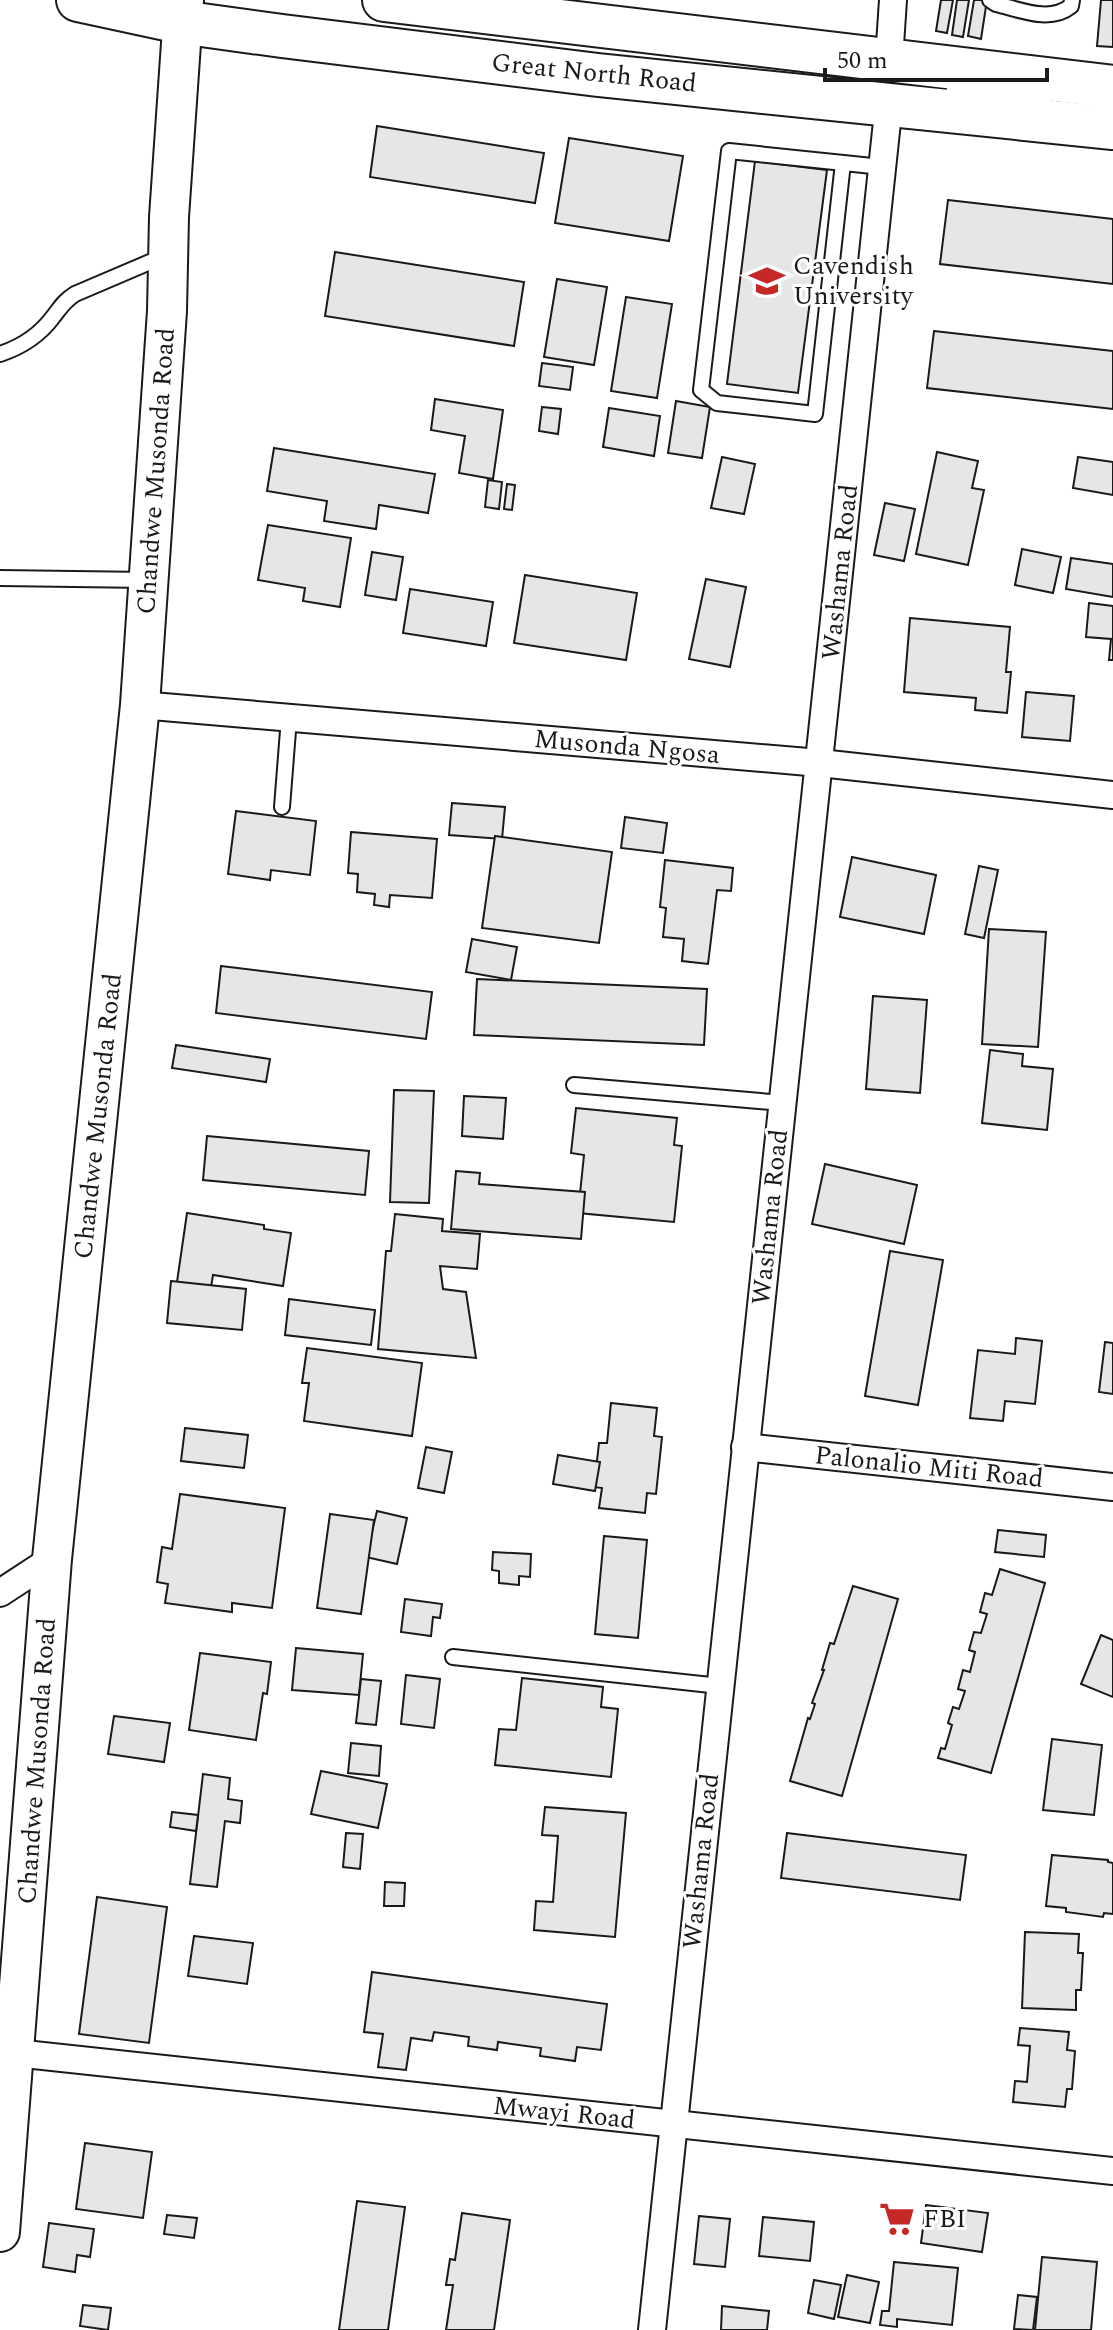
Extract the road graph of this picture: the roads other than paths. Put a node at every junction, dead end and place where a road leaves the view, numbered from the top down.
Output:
1 (78, 0) edge
2 (384, 0) edge
3 (893, 0) edge
4 (990, 0) edge
5 (1072, 0) edge
6 (500, 7) edge
7 (182, 11) edge
8 (889, 60) junction
9 (1113, 87) edge
10 (889, 103) junction
11 (1070, 123) junction
12 (1113, 128) edge
13 (843, 163) junction
14 (882, 167) junction
15 (168, 255) junction
16 (0, 354) edge
17 (0, 578) edge
18 (149, 580) junction
19 (140, 705) junction
20 (289, 718) junction
21 (820, 763) junction
22 (1113, 795) edge
23 (282, 807) dead end
24 (574, 1085) dead end
25 (783, 1103) junction
26 (745, 1447) junction
27 (1113, 1487) edge
28 (52, 1559) junction
29 (0, 1593) edge
30 (453, 1657) dead end
31 (720, 1686) junction
32 (15, 2053) junction
33 (674, 2125) junction
34 (1113, 2171) edge
35 (0, 2232) edge
36 (652, 2330) edge

1 - 7 main road, Great North Road
2 - 6 main road, Great North Road
3 - 8 street
4 - 5 lane
6 - 8 main road, Great North Road
7 - 10 main road, Great North Road
7 - 15 street, Chandwe Musonda Road
8 - 9 main road, Great North Road
8 - 11 street
10 - 11 main road, Great North Road
10 - 14 street, Washama Road
11 - 12 main road, Great North Road
13 - 13 lane
13 - 14 lane
14 - 21 street, Washama Road
15 - 16 lane
15 - 18 street, Chandwe Musonda Road
17 - 18 lane
18 - 19 street, Chandwe Musonda Road
19 - 20 street, Musonda Ngosa
19 - 28 street, Chandwe Musonda Road
20 - 21 street, Musonda Ngosa
20 - 23 lane
21 - 22 street, Musonda Ngosa
21 - 25 street, Washama Road
24 - 25 lane
25 - 26 street, Washama Road
26 - 27 street, Palonalio Miti Road
26 - 31 street, Washama Road
28 - 29 street
28 - 32 street, Chandwe Musonda Road
30 - 31 lane
31 - 33 street, Washama Road
32 - 33 street, Mwayi Road
32 - 35 street, Chandwe Musonda Road
33 - 34 street, Mwayi Road
33 - 36 street, Washama Road

